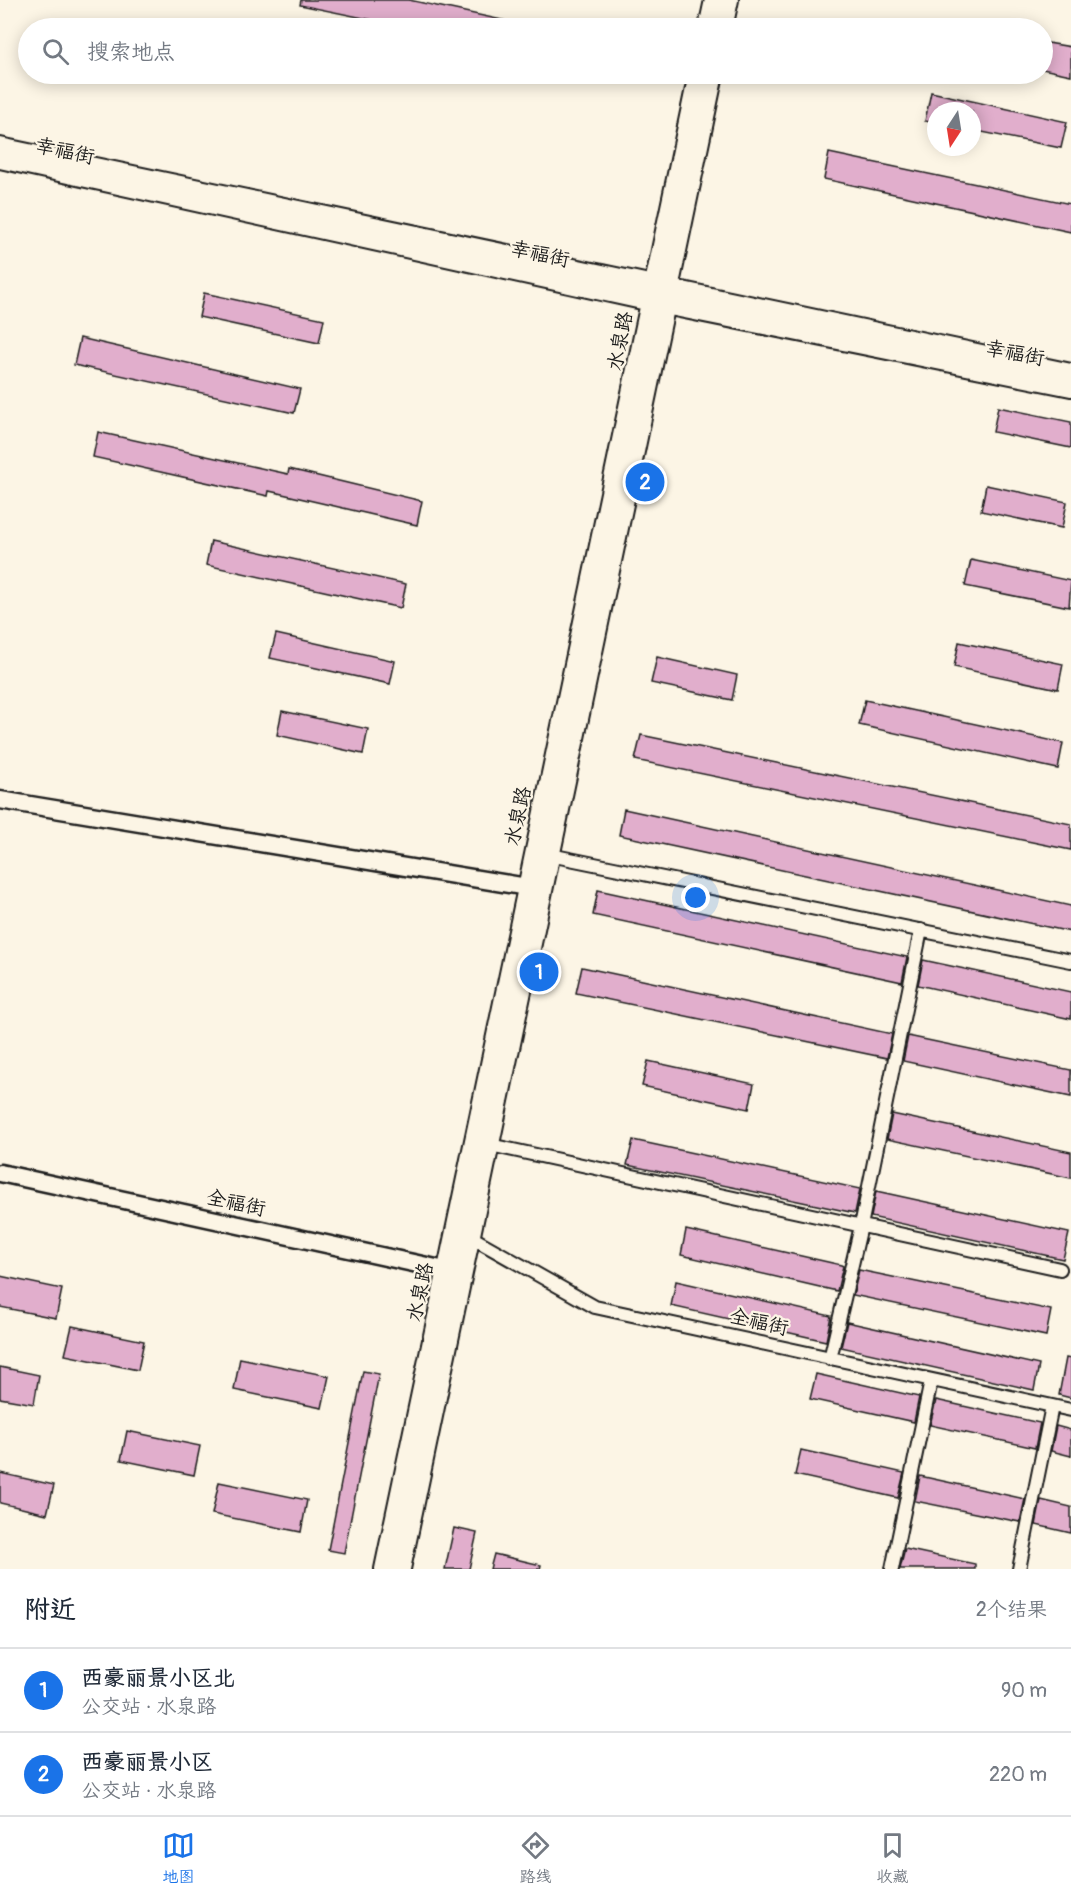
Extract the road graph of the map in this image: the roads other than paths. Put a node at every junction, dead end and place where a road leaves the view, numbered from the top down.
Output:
1 (714, 0) edge
2 (729, 0) edge
3 (710, 18) edge
4 (725, 18) edge
5 (696, 84) edge
6 (712, 84) edge
7 (0, 147) edge
8 (0, 159) edge
9 (659, 295) junction
10 (1071, 373) edge
11 (1071, 387) edge
12 (0, 800) edge
13 (550, 855) junction
14 (535, 889) junction
15 (921, 930) junction
16 (1071, 961) edge
17 (490, 1145) junction
18 (0, 1173) edge
19 (861, 1226) junction
20 (463, 1232) junction
21 (1060, 1269) dead end
22 (455, 1272) junction
23 (830, 1359) junction
24 (931, 1381) junction
25 (1052, 1406) junction
26 (1071, 1410) edge
27 (384, 1569) edge
28 (401, 1569) edge
29 (892, 1569) edge
30 (1019, 1569) edge

1 - 3 main road
2 - 4 main road
5 - 9 main road, 水泉路
6 - 9 main road, 水泉路
7 - 9 main road, 幸福街
8 - 9 main road, 幸福街
9 - 10 main road, 幸福街
9 - 11 main road, 幸福街
9 - 13 main road, 水泉路
9 - 14 main road, 水泉路
12 - 14 street
13 - 14 main road, 水泉路
13 - 15 street
14 - 17 main road, 水泉路
14 - 20 main road, 水泉路
15 - 16 street
15 - 19 street
17 - 19 street
17 - 20 main road, 水泉路
18 - 22 street, 全福街
19 - 21 street
19 - 23 street
20 - 22 main road, 水泉路
20 - 23 street, 全福街
22 - 27 main road, 水泉路
22 - 28 main road, 水泉路
23 - 24 street, 全福街
24 - 25 street, 全福街
24 - 29 street
25 - 26 street, 全福街
25 - 30 street

